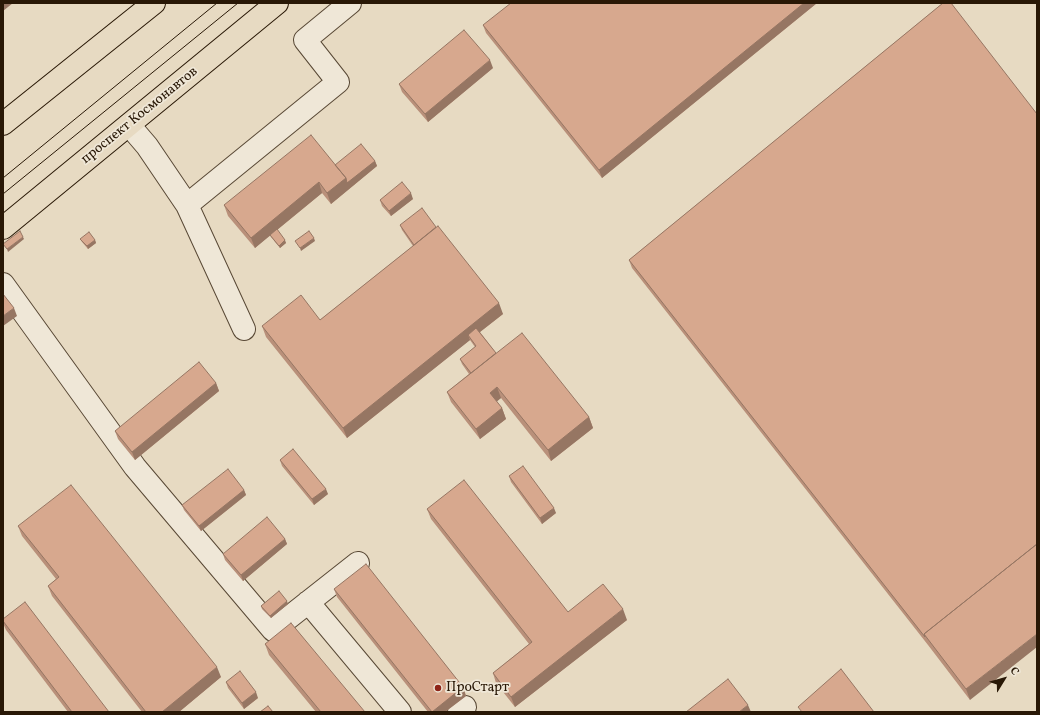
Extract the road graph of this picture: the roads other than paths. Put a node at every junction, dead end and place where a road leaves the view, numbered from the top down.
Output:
1 (154, 3) edge
2 (277, 3) edge
3 (350, 3) edge
4 (3, 124) edge
5 (129, 125) junction
6 (187, 206) junction
7 (3, 228) edge
8 (3, 284) edge
9 (244, 329) dead end
10 (358, 563) dead end
11 (308, 602) junction
12 (400, 712) edge

1 - 4 main road
2 - 5 main road, проспект Космонавтов
3 - 6 lane
5 - 6 lane
5 - 7 main road, проспект Космонавтов
6 - 9 lane
8 - 11 lane
10 - 11 lane
11 - 12 lane

